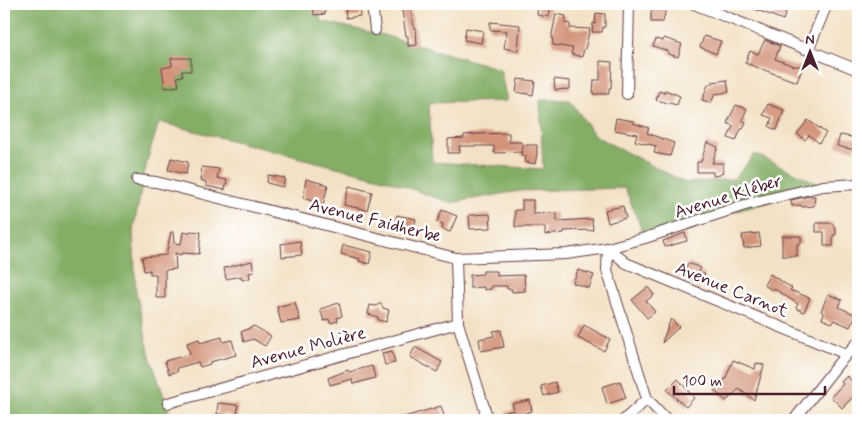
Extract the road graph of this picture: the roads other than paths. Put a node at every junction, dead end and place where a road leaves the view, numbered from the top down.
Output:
1 (372, 4) edge
2 (629, 4) edge
3 (694, 4) edge
4 (827, 4) edge
5 (375, 30) dead end
6 (808, 50) junction
7 (858, 70) edge
8 (626, 94) dead end
9 (137, 180) dead end
10 (858, 184) edge
11 (608, 248) junction
12 (456, 258) junction
13 (458, 323) junction
14 (858, 342) edge
15 (846, 354) junction
16 (647, 399) junction
17 (168, 403) dead end
18 (488, 420) edge
19 (624, 420) edge
20 (667, 420) edge
21 (794, 420) edge

1 - 5 street
2 - 8 street
3 - 6 street
4 - 6 street
6 - 7 street
9 - 12 street, Avenue Faidherbe
10 - 11 street, Avenue Kléber
11 - 12 street, Avenue Faidherbe
11 - 15 street, Avenue Carnot
11 - 16 street
12 - 13 street
13 - 17 street, Avenue Molière
13 - 18 street
14 - 15 street
15 - 21 street
16 - 19 street
16 - 20 street

